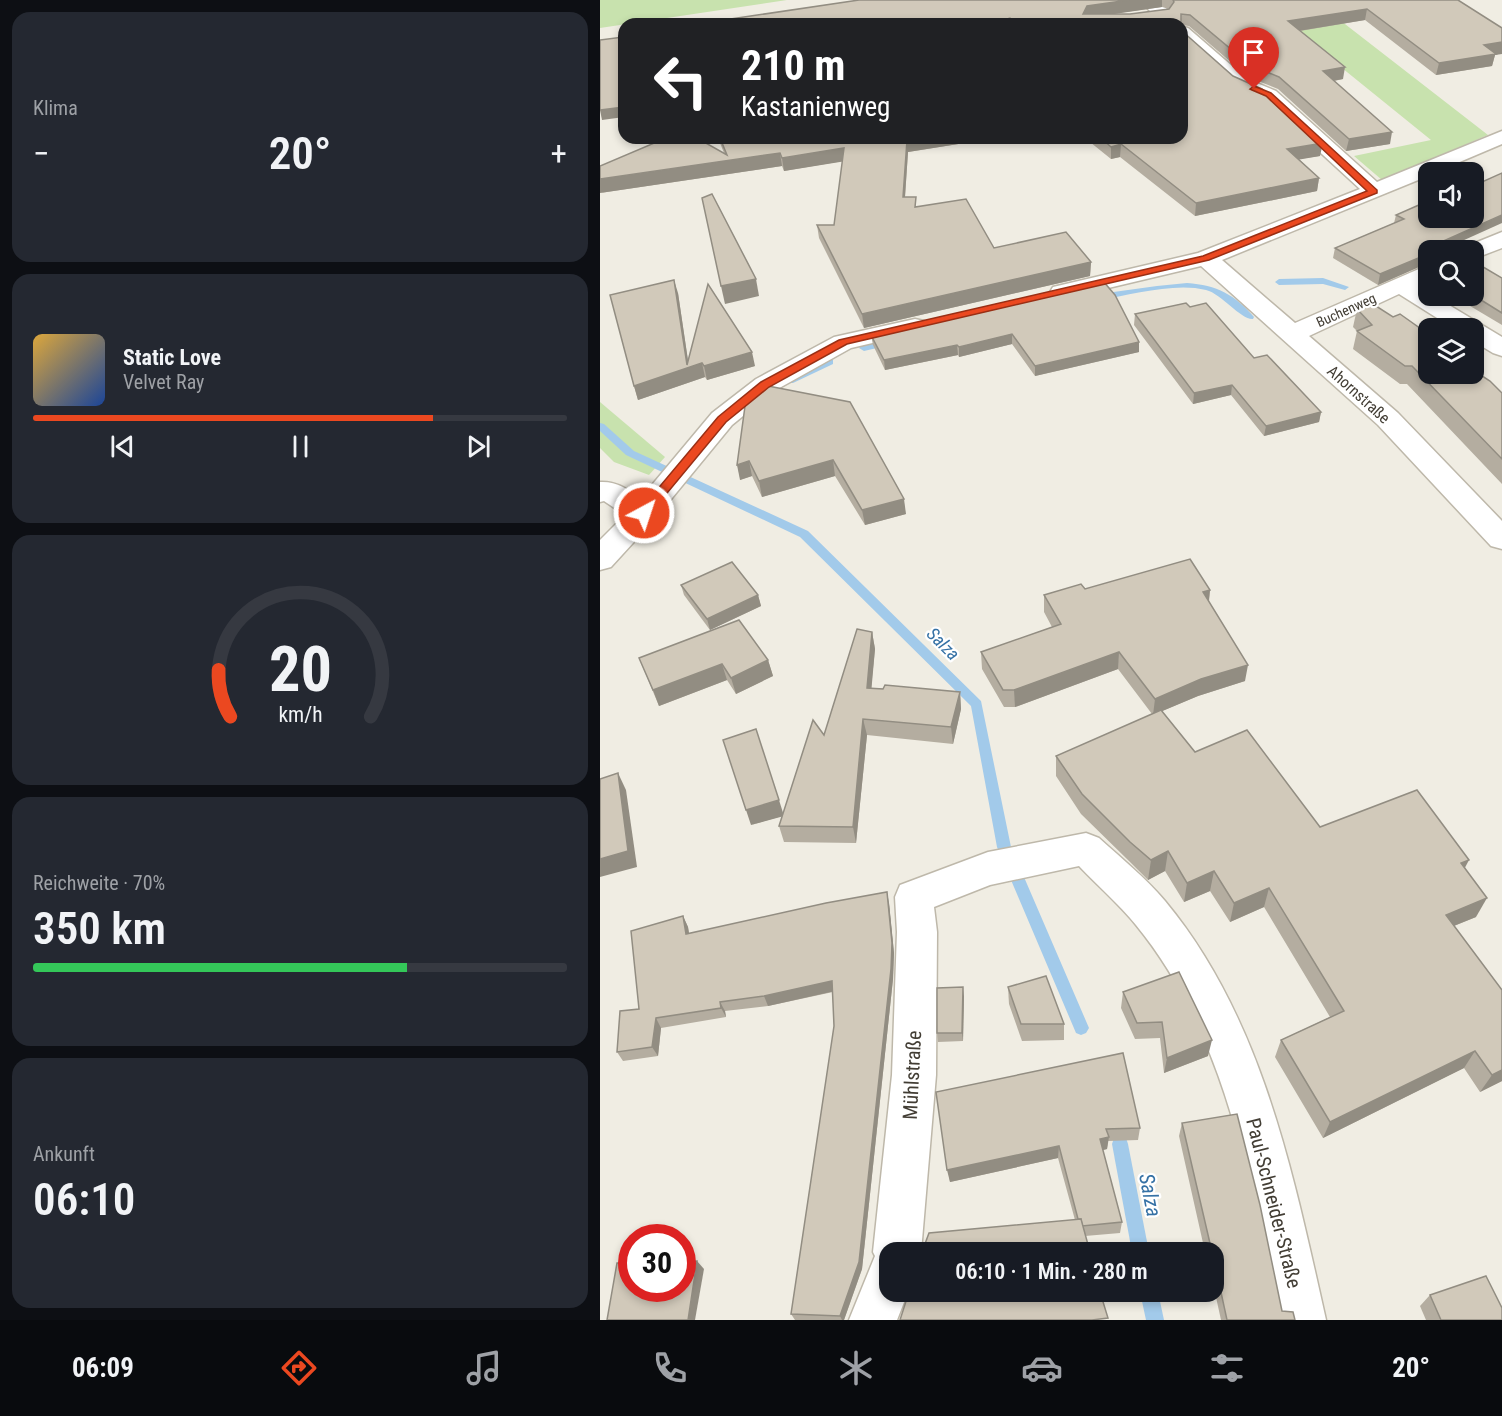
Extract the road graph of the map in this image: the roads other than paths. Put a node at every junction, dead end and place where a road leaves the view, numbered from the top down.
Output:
1 (1148, 0) edge
2 (1141, 17) edge
3 (1154, 18) edge
4 (1167, 18) edge
5 (1188, 37) edge
6 (1502, 137) edge
7 (1374, 192) junction
8 (1502, 238) edge
9 (1484, 247) edge
10 (1206, 258) junction
11 (1418, 277) edge
12 (1400, 285) junction
13 (1045, 296) edge
14 (1454, 318) edge
15 (935, 321) edge
16 (1292, 334) junction
17 (1484, 337) edge
18 (1502, 348) edge
19 (600, 492) edge
20 (644, 513) junction
21 (1502, 539) edge
22 (600, 559) edge
23 (914, 897) joint
24 (898, 1242) edge
25 (880, 1302) edge
26 (873, 1320) edge
27 (1302, 1320) edge

1 - 4 street
2 - 3 street
5 - 7 street
6 - 7 street
7 - 10 street
8 - 9 street
10 - 13 street
10 - 16 street, Ahornstraße
11 - 12 street, Buchenweg
12 - 14 street
12 - 16 street, Buchenweg
15 - 20 street
16 - 21 street, Ahornstraße
17 - 18 street
19 - 20 street
20 - 22 street
23 - 24 street, Mühlstraße
23 - 27 street, Paul-Schneider-Straße
25 - 26 street

